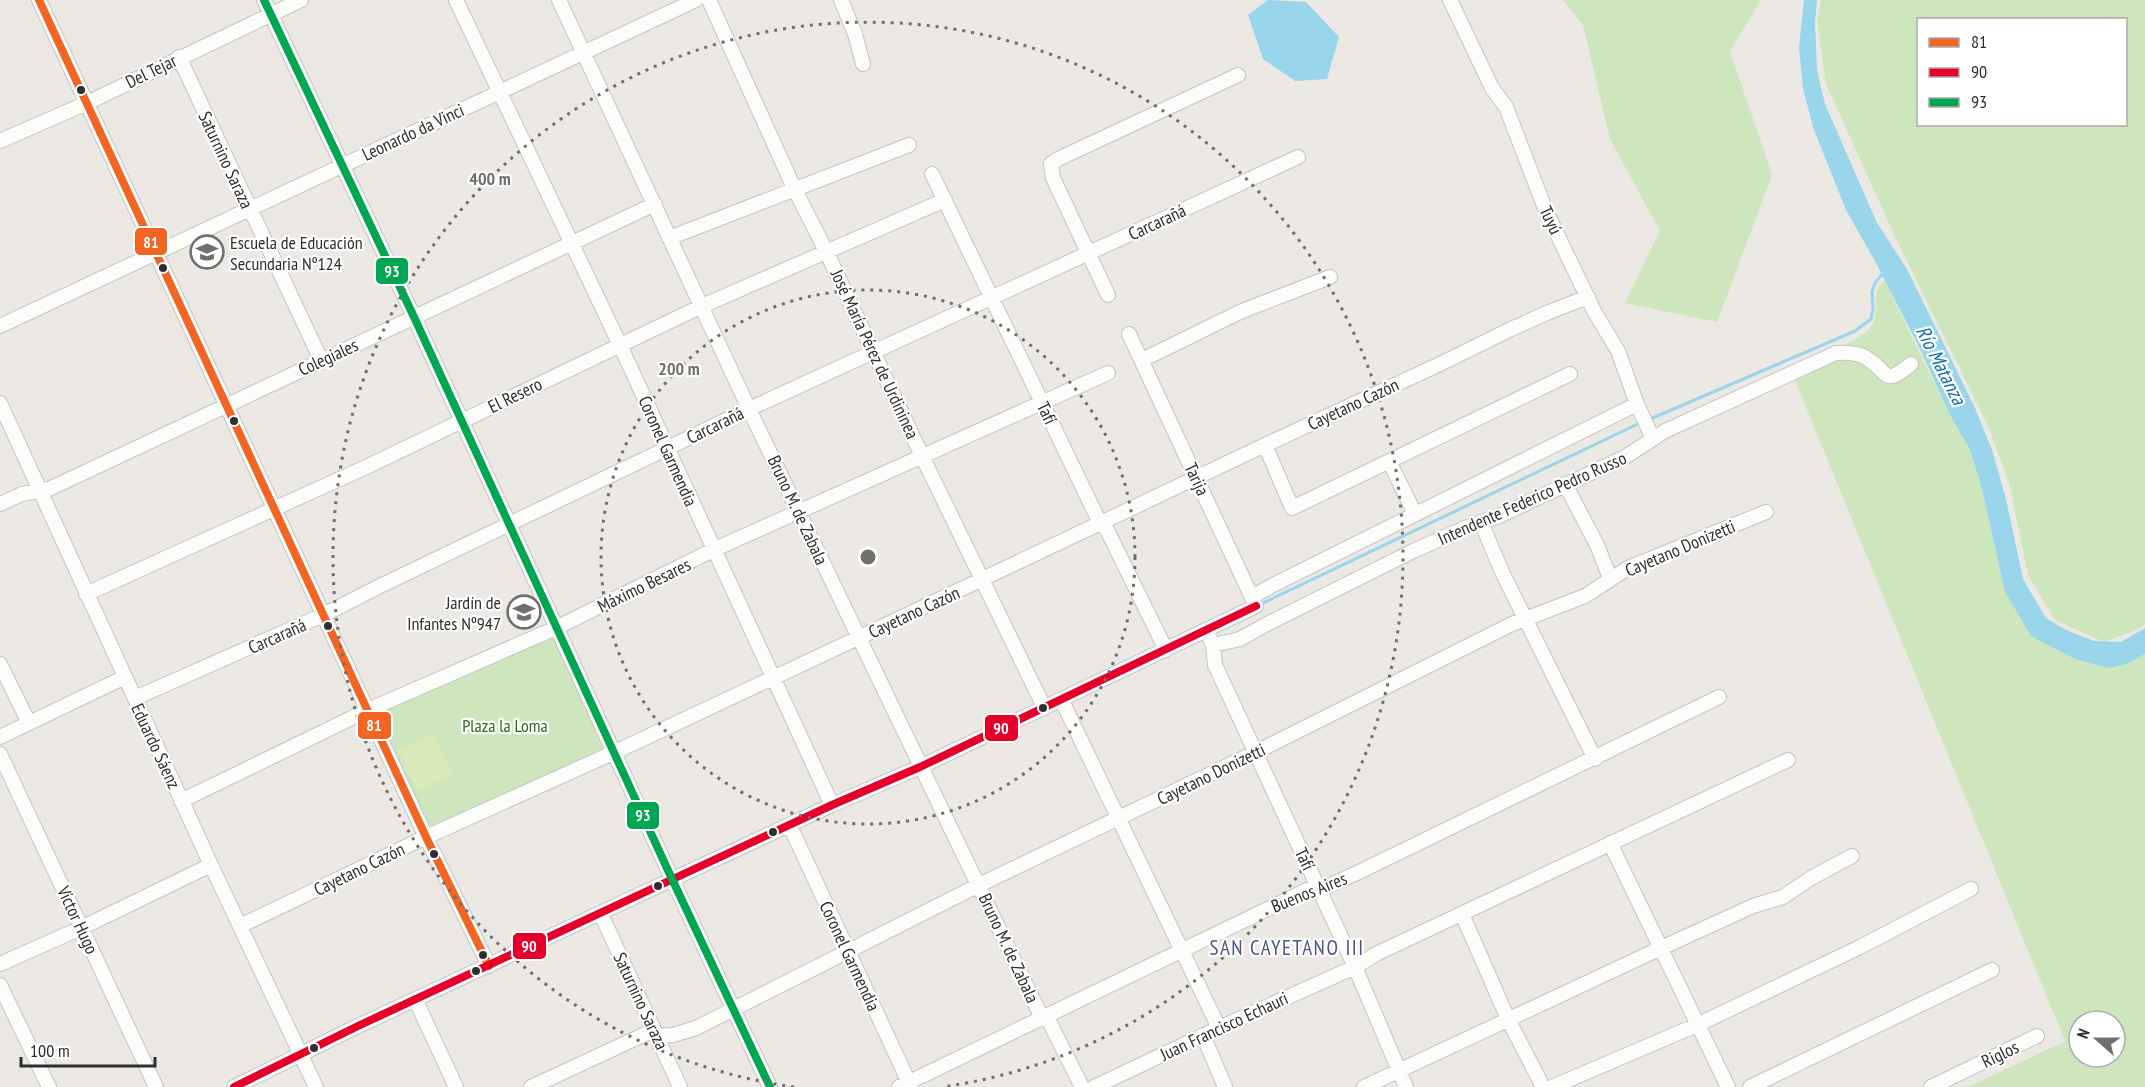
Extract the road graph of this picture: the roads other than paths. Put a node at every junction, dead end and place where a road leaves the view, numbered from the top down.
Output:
1 (39, 0) edge
2 (264, 0) edge
3 (301, 0) edge
4 (456, 0) edge
5 (559, 0) edge
6 (696, 0) edge
7 (709, 0) edge
8 (840, 0) edge
9 (1450, 0) edge
10 (271, 14) junction
11 (584, 54) junction
12 (179, 57) junction
13 (863, 64) dead end
14 (1238, 75) dead end
15 (499, 93) junction
16 (87, 103) junction
17 (0, 141) edge
18 (909, 145) dead end
19 (1298, 158) dead end
20 (341, 165) junction
21 (932, 174) dead end
22 (794, 188) junction
23 (945, 201) junction
24 (655, 204) junction
25 (249, 210) junction
26 (669, 238) junction
27 (572, 244) junction
28 (157, 252) junction
29 (827, 253) junction
30 (1089, 254) junction
31 (1330, 277) dead end
32 (1108, 295) dead end
33 (1588, 297) junction
34 (992, 298) junction
35 (702, 306) junction
36 (414, 317) junction
37 (0, 326) edge
38 (1129, 334) dead end
39 (620, 345) junction
40 (873, 353) junction
41 (321, 360) junction
42 (1142, 360) junction
43 (1911, 364) dead end
44 (1108, 373) dead end
45 (1570, 374) dead end
46 (0, 403) edge
47 (226, 404) junction
48 (1043, 404) junction
49 (749, 409) junction
50 (461, 421) junction
51 (1645, 422) junction
52 (1265, 445) junction
53 (666, 449) junction
54 (922, 456) junction
55 (1389, 461) junction
56 (1197, 478) junction
57 (1565, 484) junction
58 (41, 492) junction
59 (0, 504) edge
60 (273, 509) junction
61 (1766, 512) dead end
62 (799, 513) junction
63 (1415, 514) junction
64 (1481, 522) junction
65 (1101, 523) junction
66 (509, 524) junction
67 (713, 550) junction
68 (1610, 578) junction
69 (982, 580) junction
70 (87, 594) junction
71 (1254, 602) junction
72 (323, 615) junction
73 (1525, 619) junction
74 (1265, 625) junction
75 (556, 628) junction
76 (1205, 631) junction
77 (858, 638) junction
78 (1213, 645) junction
79 (1166, 650) junction
80 (0, 664) edge
81 (125, 677) junction
82 (772, 678) junction
83 (1719, 697) dead end
84 (135, 698) junction
85 (1059, 700) junction
86 (1044, 707) junction
87 (368, 710) junction
88 (29, 723) junction
89 (0, 737) edge
90 (615, 752) junction
91 (1254, 753) junction
92 (0, 754) edge
93 (1595, 759) junction
94 (1788, 760) dead end
95 (920, 767) junction
96 (182, 801) junction
97 (832, 806) junction
98 (1119, 818) junction
99 (790, 826) junction
100 (426, 837) junction
101 (1610, 843) junction
102 (1852, 855) dead end
103 (211, 865) junction
104 (672, 879) junction
105 (979, 885) junction
106 (1319, 888) junction
107 (1971, 889) dead end
108 (601, 914) junction
109 (1462, 914) junction
110 (240, 926) junction
111 (81, 928) junction
112 (1661, 948) junction
113 (1183, 951) junction
114 (848, 953) junction
115 (0, 964) edge
116 (489, 966) junction
117 (1355, 966) junction
118 (1992, 970) dead end
119 (0, 985) edge
120 (416, 1001) junction
121 (733, 1010) junction
122 (1044, 1017) junction
123 (1508, 1018) junction
124 (1697, 1024) junction
125 (1218, 1028) junction
126 (655, 1033) junction
127 (1203, 1035) junction
128 (2037, 1036) dead end
129 (300, 1055) junction
130 (1398, 1070) junction
131 (1958, 1081) edge
132 (906, 1085) edge
133 (49, 1087) edge
134 (156, 1087) edge
135 (234, 1087) edge
136 (316, 1087) edge
137 (456, 1087) edge
138 (531, 1087) edge
139 (680, 1087) edge
140 (770, 1087) edge
141 (1082, 1087) edge
142 (1094, 1087) edge
143 (1225, 1087) edge
144 (1364, 1087) edge
145 (1406, 1087) edge
146 (1543, 1087) edge
147 (1552, 1087) edge
148 (1728, 1087) edge
149 (1750, 1087) edge
150 (1931, 1087) edge

1 - 16 street
2 - 10 street
3 - 10 street, Del Tejar
4 - 15 street, Coronel Garmendia
5 - 11 street, Bruno M. de Zabala
6 - 11 street, Leonardo da Vinci
7 - 22 street, José María Pérez de Urdininea
8 - 13 street
9 - 33 street, Tuyú
10 - 12 street, Del Tejar
10 - 20 street
11 - 15 street, Leonardo da Vinci
11 - 24 street, Bruno M. de Zabala
12 - 16 street, Del Tejar
12 - 25 street, Saturnino Saraza
14 - 30 street
15 - 20 street, Leonardo da Vinci
15 - 27 street, Coronel Garmendia
16 - 17 street, Del Tejar
16 - 28 street
18 - 22 street
19 - 30 street, Carcarañá
20 - 25 street, Leonardo da Vinci
20 - 36 street
21 - 23 street, Tafí
22 - 26 street
22 - 29 street, José María Pérez de Urdininea
23 - 29 street, El Resero
23 - 34 street, Tafí
24 - 26 street, Bruno M. de Zabala
24 - 27 street, Colegiales
25 - 28 street, Leonardo da Vinci
25 - 41 street, Saturnino Saraza
26 - 35 street, Bruno M. de Zabala
27 - 36 street, Colegiales
27 - 39 street, Coronel Garmendia
28 - 37 street, Leonardo da Vinci
28 - 47 street
29 - 35 street, El Resero
29 - 40 street, José María Pérez de Urdininea
30 - 32 street
30 - 34 street, Carcarañá
31 - 42 street
33 - 51 street, Tuyú
33 - 52 street, Cayetano Cazón
34 - 40 street, Carcarañá
34 - 48 street, Tafí
35 - 39 street, El Resero
35 - 49 street, Bruno M. de Zabala
36 - 41 street, Colegiales
36 - 50 street
38 - 42 street, Tarija
39 - 50 street, El Resero
39 - 53 street, Coronel Garmendia
40 - 49 street, Carcarañá
40 - 54 street, José María Pérez de Urdininea
41 - 47 street, Colegiales
42 - 56 street, Tarija
43 - 51 street, Intendente Federico Pedro Russo
44 - 48 street, Máximo Besares
45 - 55 street
46 - 58 street, Eduardo Sáenz
47 - 58 street, Colegiales
47 - 60 street
48 - 54 street, Máximo Besares
48 - 65 street, Tafí
49 - 53 street, Carcarañá
49 - 62 street, Bruno M. de Zabala
50 - 60 street, El Resero
50 - 66 street
51 - 57 street, Intendente Federico Pedro Russo
51 - 63 street
52 - 55 street
52 - 56 street, Cayetano Cazón
53 - 66 street, Carcarañá
53 - 67 street, Coronel Garmendia
54 - 62 street, Máximo Besares
54 - 69 street, José María Pérez de Urdininea
55 - 63 street
56 - 65 street, Cayetano Cazón
56 - 71 street, Tarija
57 - 64 street, Intendente Federico Pedro Russo
57 - 68 street
58 - 59 street, Colegiales
58 - 70 street, Eduardo Sáenz
60 - 70 street, El Resero
60 - 72 street
61 - 68 street, Cayetano Donizetti
62 - 67 street, Máximo Besares
62 - 77 street, Bruno M. de Zabala
63 - 71 street
64 - 73 street
64 - 74 street, Intendente Federico Pedro Russo
65 - 69 street, Cayetano Cazón
65 - 79 street, Tafí
66 - 72 street, Carcarañá
66 - 75 street
67 - 75 street, Máximo Besares
67 - 82 street, Coronel Garmendia
68 - 73 street, Cayetano Donizetti
69 - 77 street, Cayetano Cazón
69 - 86 street, José María Pérez de Urdininea
70 - 81 street, Eduardo Sáenz
71 - 74 street, Tarija
71 - 76 street
72 - 84 street, Carcarañá
72 - 87 street
73 - 91 street, Cayetano Donizetti
73 - 93 street
74 - 78 street, Intendente Federico Pedro Russo
75 - 87 street, Máximo Besares
75 - 90 street
76 - 78 street, Tafí
76 - 79 street
77 - 82 street, Cayetano Cazón
77 - 95 street, Bruno M. de Zabala
78 - 91 street, Tafí
79 - 85 street
80 - 88 street
81 - 84 street, Eduardo Sáenz
81 - 88 street
82 - 90 street, Cayetano Cazón
82 - 97 street, Coronel Garmendia
83 - 93 street, Buenos Aires
84 - 96 street, Eduardo Sáenz
85 - 86 street
85 - 98 street
86 - 95 street
87 - 96 street, Máximo Besares
87 - 100 street
88 - 89 street
90 - 100 street, Cayetano Cazón
90 - 104 street
91 - 98 street, Cayetano Donizetti
91 - 106 street, Tafí
92 - 111 street, Víctor Hugo
93 - 106 street, Buenos Aires
94 - 101 street, Juan Francisco Echauri
95 - 97 street
95 - 105 street, Bruno M. de Zabala
96 - 103 street, Eduardo Sáenz
97 - 99 street
98 - 105 street, Cayetano Donizetti
98 - 113 street
99 - 104 street
99 - 114 street, Coronel Garmendia
100 - 110 street, Cayetano Cazón
100 - 116 street
101 - 109 street, Juan Francisco Echauri
101 - 112 street
102 - 112 street
103 - 110 street, Eduardo Sáenz
103 - 111 street
104 - 108 street
104 - 121 street
105 - 114 street, Cayetano Donizetti
105 - 122 street, Bruno M. de Zabala
106 - 113 street, Buenos Aires
106 - 117 street, Tafí
107 - 124 street
108 - 116 street
108 - 126 street, Saturnino Saraza
109 - 117 street, Juan Francisco Echauri
109 - 123 street
110 - 129 street, Eduardo Sáenz
111 - 115 street
111 - 134 street, Víctor Hugo
112 - 123 street
112 - 124 street
113 - 122 street, Buenos Aires
113 - 125 street
114 - 121 street, Cayetano Donizetti
114 - 132 street, Coronel Garmendia
116 - 120 street
117 - 125 street, Juan Francisco Echauri
117 - 130 street, Tafí
118 - 149 street
119 - 133 street
120 - 129 street
120 - 137 street
121 - 126 street, Cayetano Donizetti
121 - 140 street
122 - 132 street, Buenos Aires
122 - 141 street, Bruno M. de Zabala
123 - 130 street
123 - 146 street
124 - 147 street
124 - 148 street
125 - 127 street, Juan Francisco Echauri
126 - 138 street, Cayetano Donizetti
126 - 139 street, Saturnino Saraza
127 - 142 street, Juan Francisco Echauri
127 - 143 street
128 - 131 street, Riglos
129 - 135 street
129 - 136 street, Eduardo Sáenz
130 - 144 street
130 - 145 street, Tafí
131 - 150 street, Riglos

